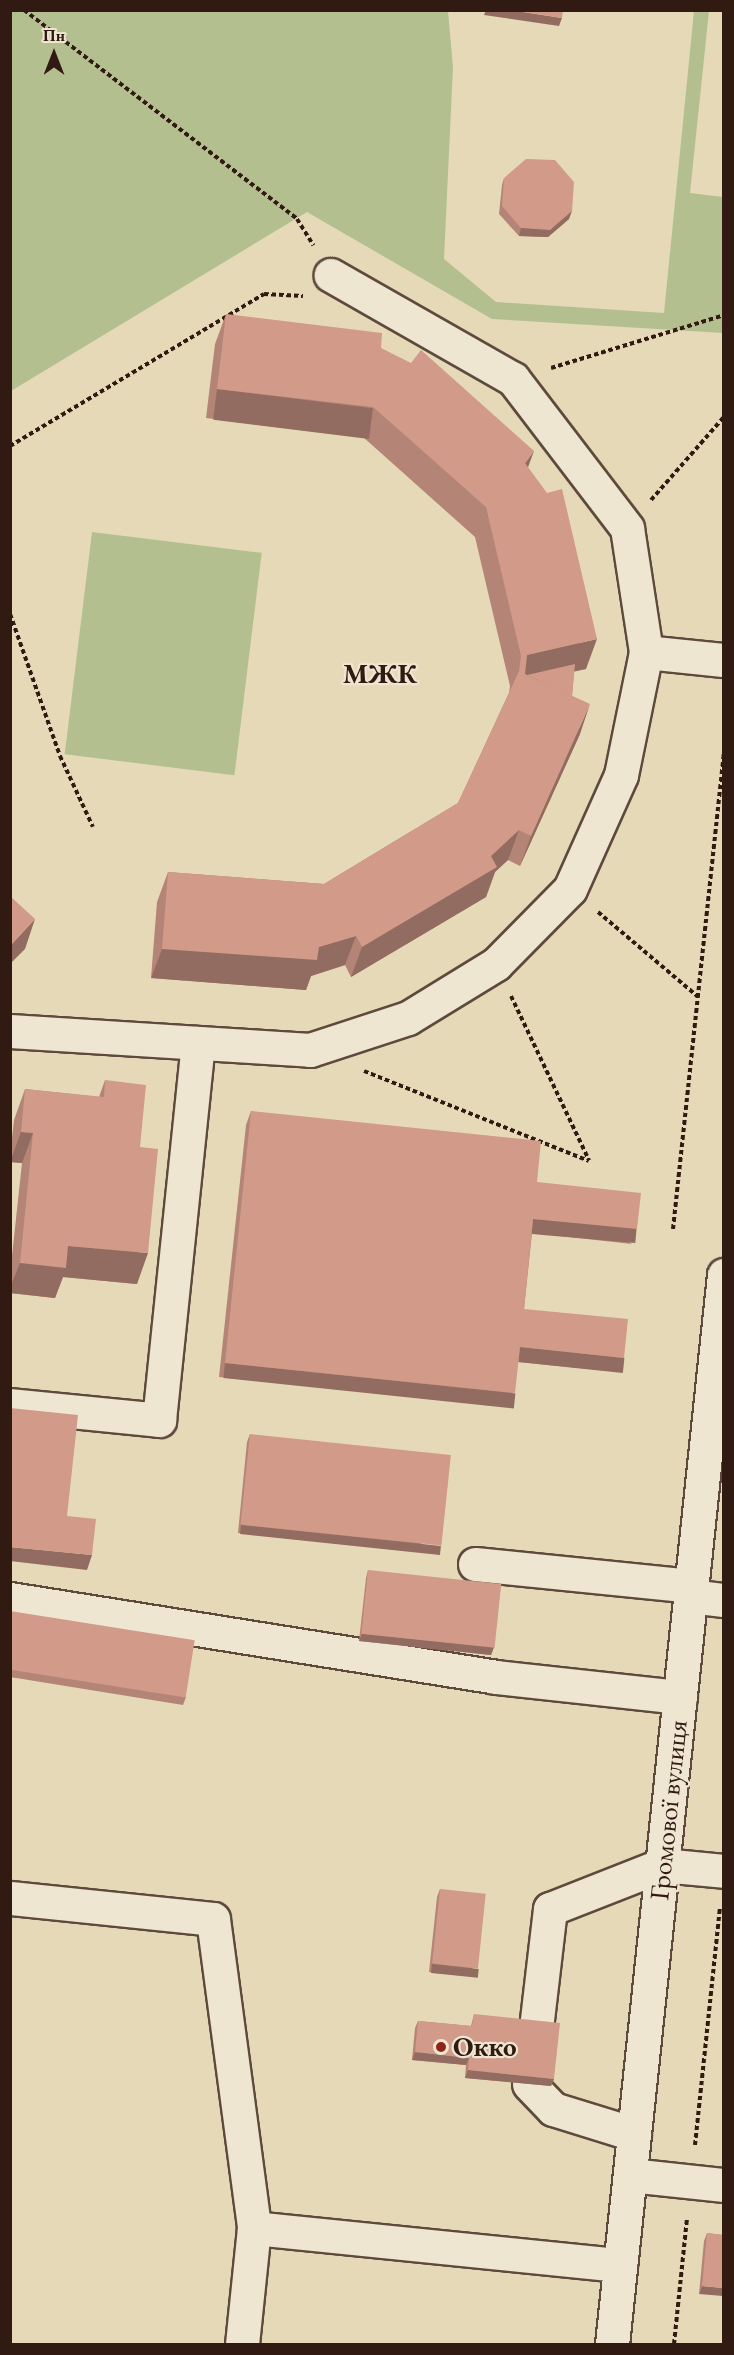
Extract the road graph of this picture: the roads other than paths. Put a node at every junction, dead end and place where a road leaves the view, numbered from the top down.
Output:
1 (331, 274) dead end
2 (646, 652) junction
3 (723, 660) edge
4 (10, 1031) edge
5 (198, 1043) junction
6 (723, 1275) edge
7 (10, 1405) edge
8 (475, 1564) dead end
9 (691, 1591) junction
10 (10, 1599) edge
11 (723, 1600) edge
12 (680, 1697) junction
13 (662, 1865) junction
14 (722, 1883) edge
15 (10, 1898) edge
16 (536, 2028) edge
17 (529, 2084) edge
18 (634, 2134) junction
19 (630, 2175) junction
20 (723, 2185) edge
21 (254, 2228) junction
22 (620, 2265) junction
23 (242, 2344) edge
24 (612, 2344) edge

1 - 2 street
2 - 3 street
2 - 5 street
4 - 5 street
5 - 7 street
6 - 9 street, Громової вулиця
8 - 9 street
9 - 11 street
9 - 12 street, Громової вулиця
10 - 12 street
12 - 13 street, Громової вулиця
13 - 14 street
13 - 16 street
13 - 18 street, Громової вулиця
15 - 21 street
17 - 18 street
18 - 19 street, Громової вулиця
19 - 20 street
19 - 22 street, Громової вулиця
21 - 22 street
21 - 23 street
22 - 24 street, Громової вулиця

